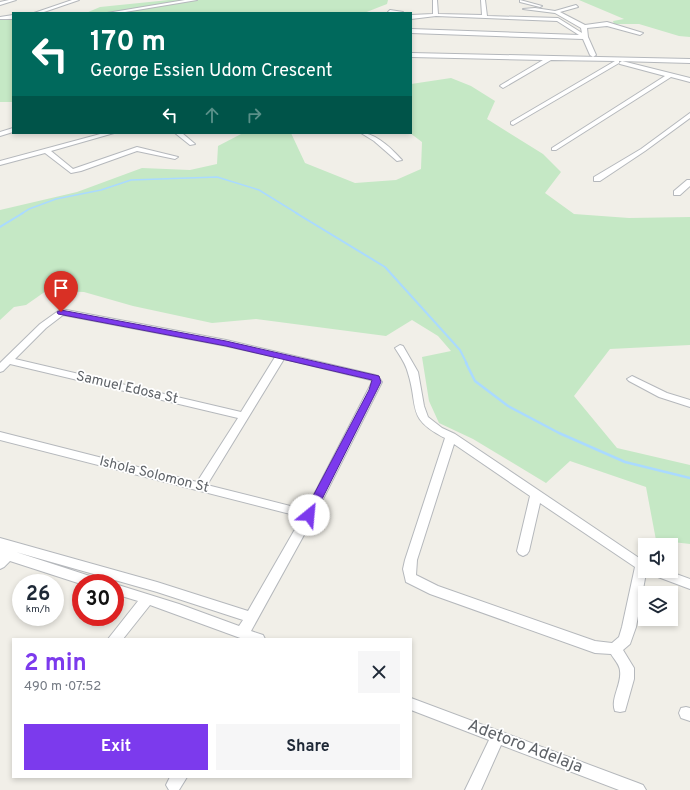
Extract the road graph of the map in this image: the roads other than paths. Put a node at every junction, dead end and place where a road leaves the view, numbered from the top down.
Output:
1 (14, 0) edge
2 (77, 0) edge
3 (195, 0) edge
4 (435, 0) edge
5 (482, 0) edge
6 (522, 1) edge
7 (0, 4) edge
8 (576, 6) dead end
9 (525, 9) dead end
10 (549, 9) junction
11 (390, 11) dead end
12 (39, 12) edge
13 (115, 12) edge
14 (396, 12) edge
15 (556, 12) junction
16 (412, 16) edge
17 (436, 16) junction
18 (12, 17) edge
19 (485, 17) junction
20 (1, 18) dead end
21 (584, 27) junction
22 (412, 31) edge
23 (640, 33) dead end
24 (585, 37) junction
25 (412, 52) edge
26 (412, 55) edge
27 (593, 55) junction
28 (567, 56) junction
29 (551, 57) junction
30 (690, 58) edge
31 (617, 61) junction
32 (690, 61) edge
33 (670, 75) junction
34 (690, 80) edge
35 (503, 86) dead end
36 (690, 115) edge
37 (687, 121) edge
38 (513, 123) dead end
39 (12, 130) edge
40 (0, 134) edge
41 (107, 134) edge
42 (179, 134) edge
43 (365, 134) edge
44 (192, 144) dead end
45 (554, 150) dead end
46 (47, 151) junction
47 (175, 157) dead end
48 (399, 160) dead end
49 (0, 163) edge
50 (597, 179) dead end
51 (690, 182) edge
52 (677, 193) dead end
53 (400, 348) dead end
54 (281, 356) junction
55 (9, 361) junction
56 (0, 370) edge
57 (632, 379) dead end
58 (690, 404) edge
59 (245, 416) junction
60 (0, 436) edge
61 (451, 437) junction
62 (200, 487) junction
63 (536, 494) junction
64 (309, 515) junction
65 (0, 543) edge
66 (523, 551) dead end
67 (5, 555) edge
68 (638, 564) edge
69 (72, 576) edge
70 (640, 578) edge
71 (673, 578) edge
72 (690, 584) edge
73 (124, 592) edge
74 (147, 599) junction
75 (251, 617) junction
76 (243, 632) junction
77 (116, 638) edge
78 (256, 638) edge
79 (615, 649) junction
80 (412, 704) edge
81 (620, 706) dead end
82 (497, 738) junction
83 (633, 789) edge
84 (473, 790) edge

1 - 7 street
2 - 12 street
3 - 13 street
4 - 17 street
5 - 19 street
6 - 10 street
8 - 15 street
9 - 10 street
10 - 15 street
11 - 14 street
15 - 21 street
16 - 17 street
17 - 19 street
18 - 20 street
19 - 24 street
21 - 23 street
21 - 24 street
22 - 24 street
24 - 27 street
25 - 28 street
26 - 29 street
27 - 28 street
27 - 30 street
28 - 29 street
28 - 31 street
29 - 35 street
31 - 32 street
31 - 33 street
31 - 38 street
33 - 34 street
33 - 45 street
36 - 37 street
37 - 50 street
39 - 40 street
41 - 46 street
42 - 44 street
43 - 48 street
46 - 47 street
46 - 49 street
51 - 52 street
53 - 61 street
54 - 55 street
54 - 59 street
54 - 64 street
55 - 56 street
55 - 59 street, Samuel Edosa St
57 - 58 street
59 - 62 street
60 - 62 street, Ishola Solomon St
61 - 63 street
61 - 79 street
62 - 64 street, Ishola Solomon St
63 - 66 street
63 - 68 street
64 - 75 street
65 - 67 street
67 - 69 street
67 - 75 street
70 - 79 street
71 - 72 street
73 - 74 street
74 - 76 street
74 - 77 street
75 - 76 street
76 - 78 street
79 - 81 street
80 - 82 street, Adetoro Adelaja
82 - 83 street, Adetoro Adelaja
82 - 84 street

